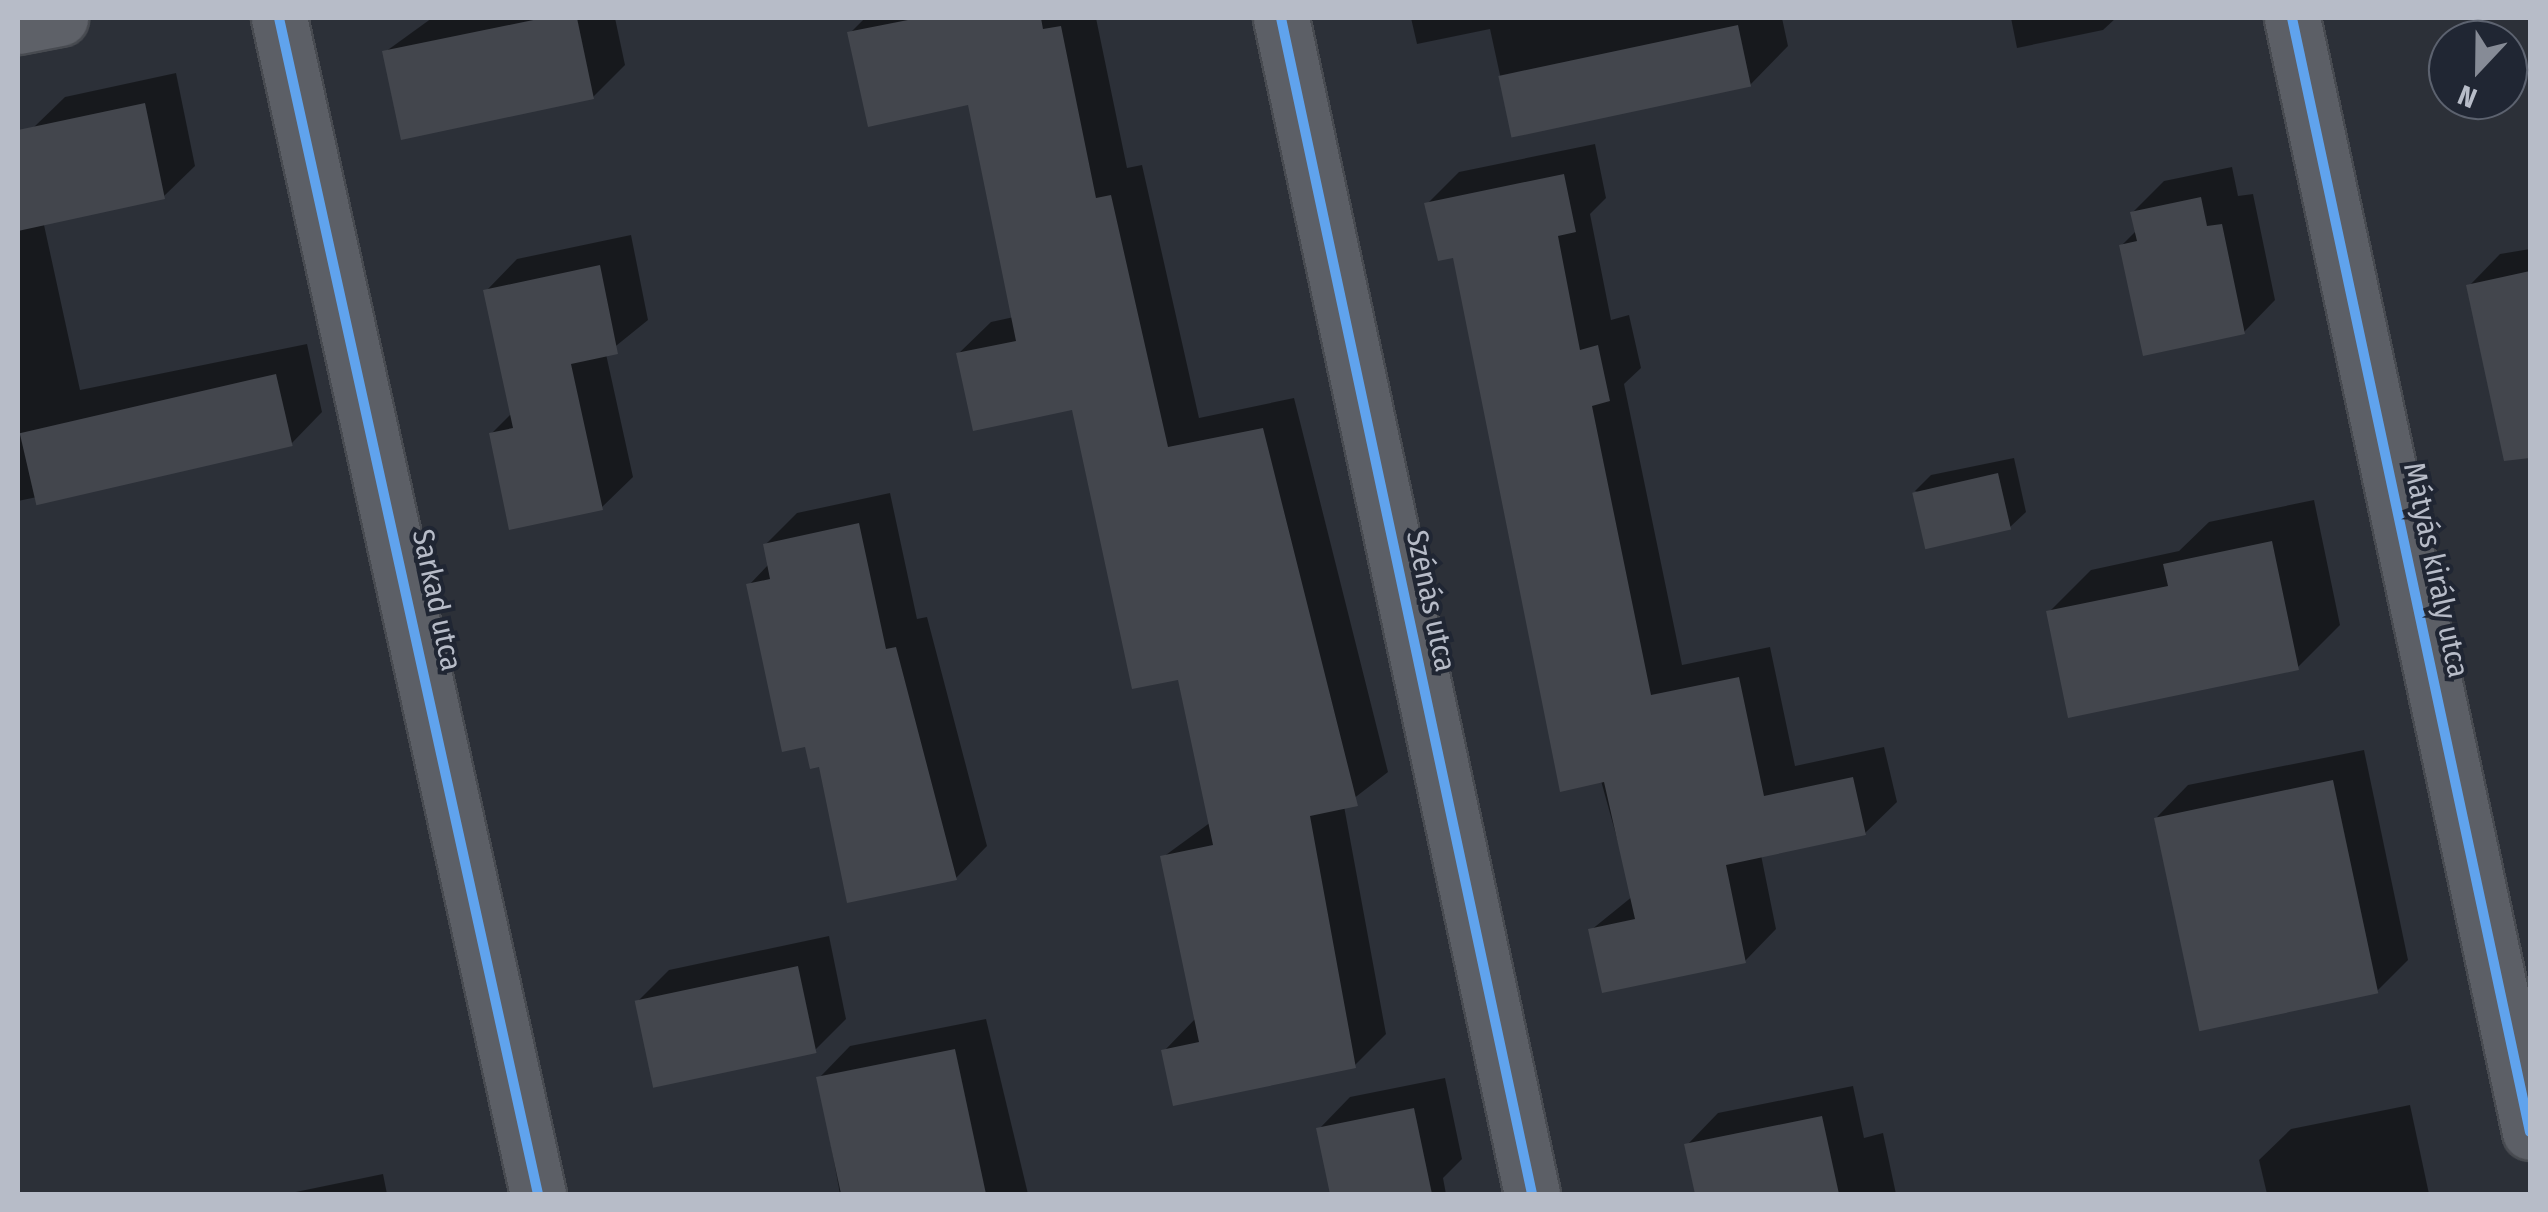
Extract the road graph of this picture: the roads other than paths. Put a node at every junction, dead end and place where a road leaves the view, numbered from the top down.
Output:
1 (60, 18) edge
2 (279, 18) edge
3 (1281, 18) edge
4 (2292, 18) edge
5 (18, 26) edge
6 (2530, 1132) edge
7 (538, 1194) edge
8 (1532, 1194) edge

1 - 5 main road
2 - 7 street, Sarkad utca
3 - 8 street, Szénás utca
4 - 6 street, Mátyás király utca

